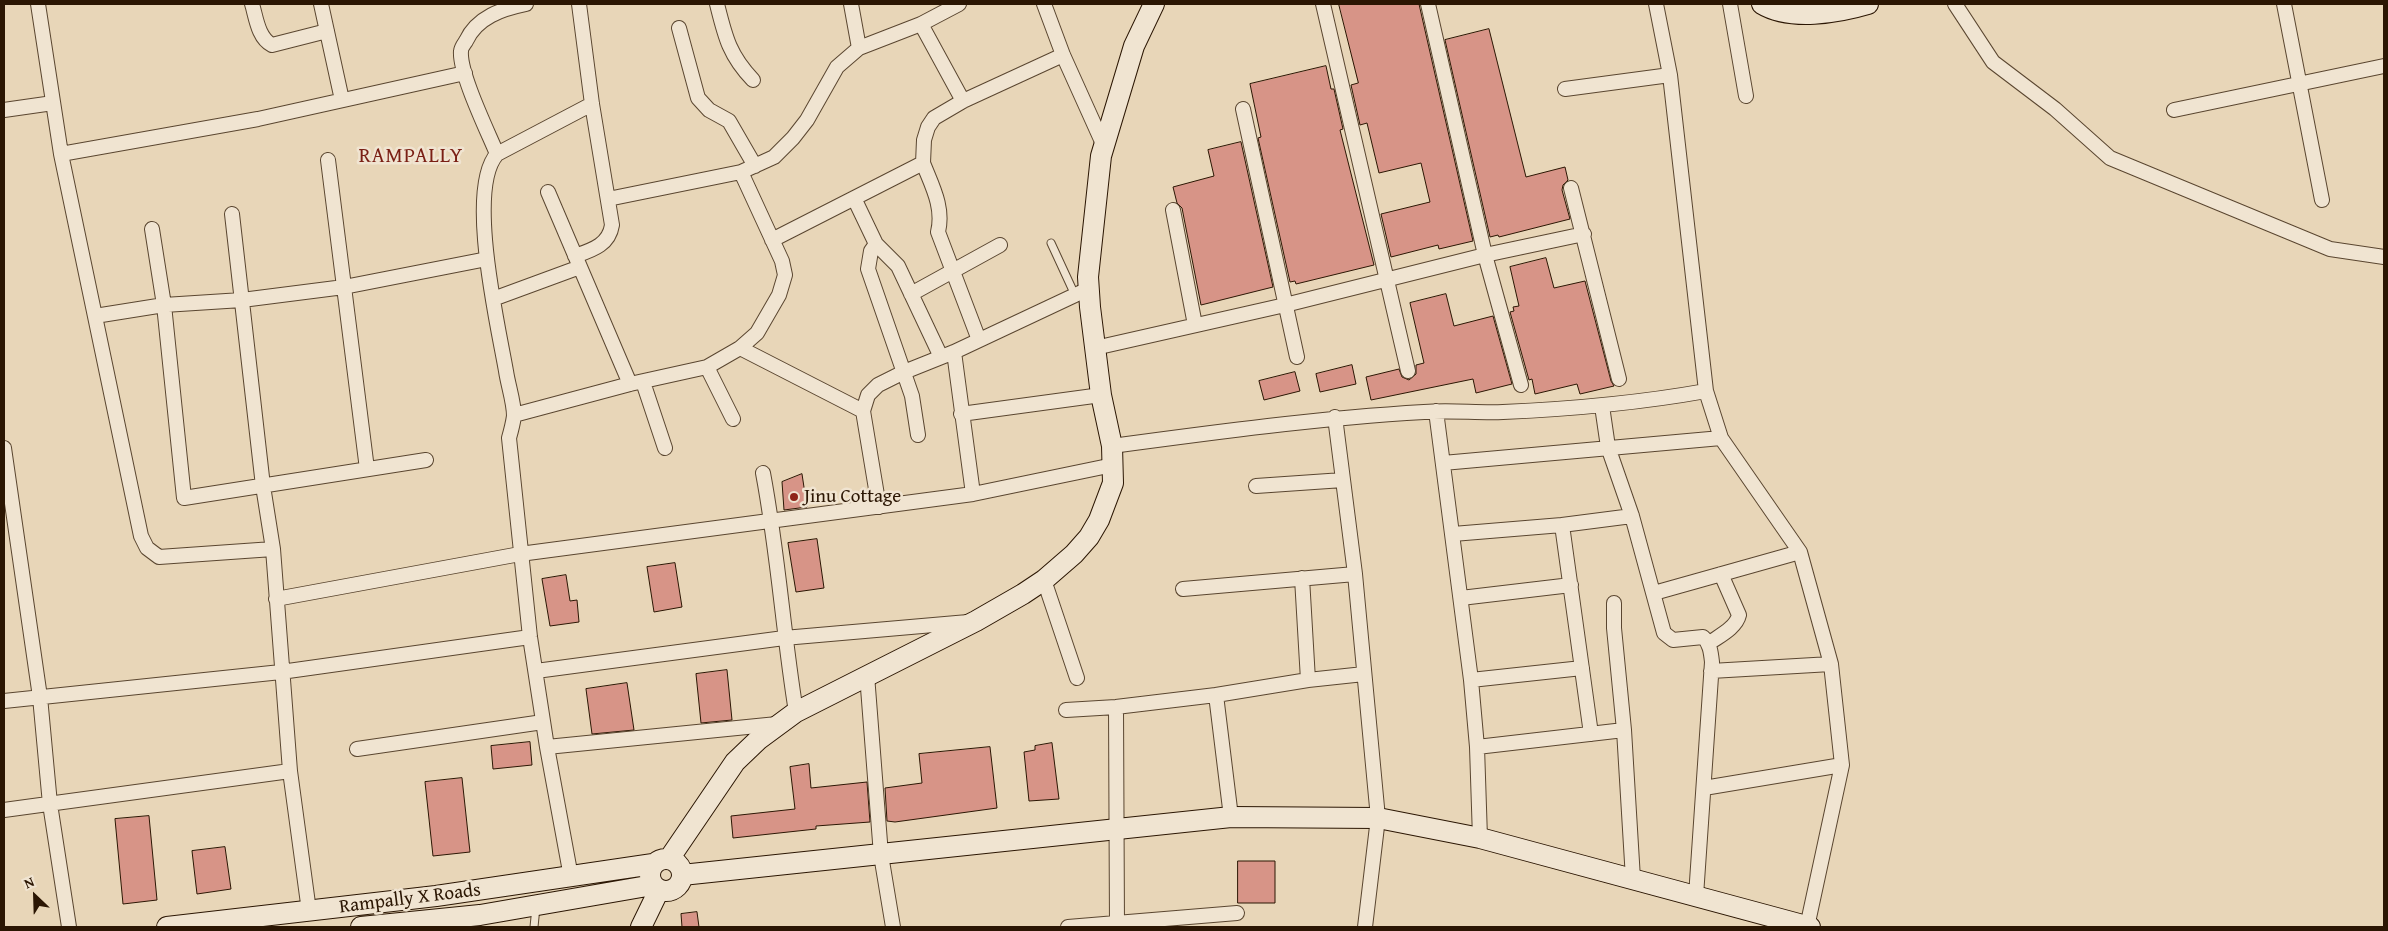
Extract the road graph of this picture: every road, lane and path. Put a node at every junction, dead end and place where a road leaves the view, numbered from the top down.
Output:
1 (38, 4) edge
2 (252, 4) edge
3 (321, 4) edge
4 (526, 4) edge
5 (580, 4) edge
6 (717, 4) edge
7 (851, 4) edge
8 (959, 4) edge
9 (1044, 4) edge
10 (1154, 4) edge
11 (1323, 4) edge
12 (1428, 4) edge
13 (1656, 4) edge
14 (1730, 4) edge
15 (1868, 4) edge
16 (1955, 4) edge
17 (2284, 4) edge
18 (1767, 5) edge
19 (921, 24) junction
20 (679, 28) dead end
21 (327, 31) junction
22 (859, 48) junction
23 (1063, 55) junction
24 (2384, 66) edge
25 (465, 73) junction
26 (1670, 75) junction
27 (753, 80) dead end
28 (2299, 84) junction
29 (1565, 90) dead end
30 (1746, 96) dead end
31 (342, 100) junction
32 (963, 101) junction
33 (53, 103) junction
34 (592, 104) junction
35 (1243, 109) dead end
36 (4, 110) edge
37 (2174, 110) dead end
38 (1104, 146) junction
39 (61, 154) junction
40 (497, 154) junction
41 (328, 160) dead end
42 (923, 163) junction
43 (755, 166) junction
44 (741, 172) junction
45 (1570, 188) dead end
46 (548, 192) dead end
47 (854, 198) junction
48 (608, 199) junction
49 (2322, 200) dead end
50 (1173, 210) dead end
51 (232, 214) dead end
52 (152, 229) dead end
53 (1584, 234) junction
54 (772, 240) junction
55 (1051, 243) dead end
56 (876, 244) junction
57 (1000, 245) dead end
58 (1485, 254) junction
59 (2384, 257) edge
60 (487, 259) junction
61 (578, 262) junction
62 (952, 271) junction
63 (1388, 278) junction
64 (344, 287) junction
65 (1082, 292) junction
66 (911, 294) junction
67 (493, 299) junction
68 (242, 300) junction
69 (1285, 305) junction
70 (164, 306) junction
71 (94, 316) junction
72 (1194, 325) junction
73 (979, 340) junction
74 (740, 348) junction
75 (1095, 348) junction
76 (948, 354) junction
77 (1297, 357) dead end
78 (707, 368) junction
79 (1408, 371) dead end
80 (904, 372) junction
81 (1619, 379) dead end
82 (636, 383) junction
83 (1521, 385) dead end
84 (1706, 391) junction
85 (1101, 395) junction
86 (1602, 406) junction
87 (863, 411) junction
88 (1436, 411) junction
89 (961, 414) junction
90 (514, 415) junction
91 (1335, 417) junction
92 (733, 419) dead end
93 (918, 435) dead end
94 (1721, 438) junction
95 (1608, 447) junction
96 (4, 448) edge
97 (665, 448) dead end
98 (1113, 455) junction
99 (426, 460) dead end
100 (1444, 464) junction
101 (367, 469) junction
102 (763, 472) dead end
103 (6, 473) edge
104 (1343, 480) junction
105 (263, 486) junction
106 (1256, 486) dead end
107 (973, 494) junction
108 (879, 507) junction
109 (1632, 516) junction
110 (772, 522) junction
111 (1562, 525) junction
112 (1453, 534) junction
113 (273, 549) junction
114 (1800, 552) junction
115 (520, 554) junction
116 (1355, 574) junction
117 (1722, 574) junction
118 (1302, 578) junction
119 (1044, 580) junction
120 (1571, 585) junction
121 (1183, 589) dead end
122 (1654, 593) junction
123 (1461, 598) junction
124 (276, 599) junction
125 (1614, 603) dead end
126 (976, 621) junction
127 (530, 636) junction
128 (784, 638) junction
129 (1708, 644) junction
130 (1831, 664) junction
131 (1582, 668) junction
132 (536, 671) junction
133 (1712, 671) junction
134 (281, 672) junction
135 (1364, 674) junction
136 (867, 675) junction
137 (1077, 678) dead end
138 (1308, 680) junction
139 (1471, 680) junction
140 (1216, 695) junction
141 (40, 696) junction
142 (4, 701) edge
143 (1116, 707) junction
144 (1066, 710) dead end
145 (796, 712) junction
146 (543, 722) junction
147 (778, 724) junction
148 (1624, 730) junction
149 (1591, 734) junction
150 (547, 747) junction
151 (1477, 747) junction
152 (357, 749) dead end
153 (1842, 765) junction
154 (290, 770) junction
155 (1704, 788) junction
156 (50, 804) junction
157 (4, 810) edge
158 (1231, 817) junction
159 (1378, 818) junction
160 (1116, 829) junction
161 (1480, 838) junction
162 (881, 855) junction
163 (661, 862) junction
164 (682, 876) junction
165 (571, 877) junction
166 (1633, 879) junction
167 (656, 888) junction
168 (1696, 896) junction
169 (536, 906) junction
170 (309, 911) junction
171 (1237, 913) dead end
172 (1782, 924) edge
173 (1117, 925) edge
174 (386, 926) edge
175 (69, 927) edge
176 (167, 927) edge
177 (361, 927) edge
178 (534, 927) edge
179 (641, 927) edge
180 (893, 927) edge
181 (1068, 927) edge
182 (1365, 927) edge
183 (1808, 927) edge

1 - 33 street
2 - 21 street
3 - 21 street
4 - 25 street
5 - 34 street
6 - 27 street
7 - 22 street
8 - 19 street
9 - 23 street
10 - 38 main road
11 - 63 street
12 - 58 street
13 - 26 street
14 - 30 street
15 - 18 main road
16 - 59 street
17 - 28 street
19 - 22 street
19 - 32 street
20 - 43 street
21 - 31 street
22 - 43 street
23 - 32 street
23 - 38 street
24 - 28 street
25 - 31 street
25 - 40 street
26 - 29 street
26 - 84 street
28 - 37 street
28 - 49 street
31 - 39 street
32 - 42 street
33 - 36 street
33 - 39 street
34 - 40 street
34 - 48 street
35 - 69 street
38 - 65 main road
39 - 71 street
40 - 60 street
41 - 64 street
42 - 47 street
42 - 62 street
43 - 44 street
44 - 48 street
44 - 54 street
45 - 53 street
46 - 61 street
47 - 54 street
47 - 56 street
48 - 61 street
50 - 72 street
51 - 68 street
52 - 70 street
53 - 58 street
53 - 81 street
54 - 74 street
55 - 65 lane
56 - 66 street
56 - 80 street
57 - 62 street
58 - 63 street
58 - 83 street
60 - 64 street
60 - 67 street
61 - 67 street
61 - 82 street
62 - 66 street
62 - 73 street
63 - 69 street
63 - 79 street
64 - 68 street
64 - 101 street
65 - 73 street
65 - 75 main road
66 - 76 street
67 - 90 street
68 - 70 street
68 - 105 street
69 - 72 street
69 - 77 street
70 - 71 street
70 - 105 street
71 - 113 street
72 - 75 street
73 - 76 street
74 - 78 street
74 - 87 street
75 - 85 main road
76 - 80 street
76 - 89 street
78 - 82 street
78 - 92 street
80 - 87 street
80 - 93 street
82 - 90 street
82 - 97 street
84 - 86 street
84 - 94 street
85 - 89 street
85 - 98 main road
86 - 88 street
86 - 95 street
87 - 108 street
88 - 91 street
88 - 100 street
89 - 107 street
90 - 115 street
91 - 98 street
91 - 104 street
94 - 95 street
94 - 114 street
95 - 100 street
95 - 109 street
96 - 103 street
98 - 107 street
98 - 119 main road
99 - 101 street
100 - 112 street
101 - 105 street
102 - 110 street
103 - 141 street
104 - 106 street
104 - 116 street
105 - 113 street
107 - 108 street
108 - 110 street
109 - 111 street
109 - 122 street
110 - 115 street
110 - 128 street
111 - 112 street
111 - 120 street
112 - 123 street
113 - 124 street
114 - 117 street
114 - 130 street
115 - 124 street
115 - 127 street
116 - 118 street
116 - 135 street
117 - 122 street
117 - 129 street
118 - 121 street
118 - 138 street
119 - 126 main road
119 - 137 street
120 - 123 street
120 - 131 street
122 - 129 street
123 - 139 street
124 - 134 street
125 - 148 street
126 - 128 street
126 - 136 main road
127 - 132 street
127 - 134 street
128 - 132 street
128 - 145 street
129 - 133 street
130 - 133 street
130 - 153 street
131 - 139 street
131 - 149 street
132 - 146 street
133 - 155 street
134 - 141 street
134 - 154 street
135 - 138 street
135 - 159 street
136 - 145 main road
136 - 162 street
138 - 140 street
139 - 151 street
140 - 143 street
140 - 158 street
141 - 142 street
141 - 156 street
143 - 144 street
143 - 160 street
145 - 147 main road
146 - 150 street
146 - 152 street
147 - 150 street
147 - 163 main road
148 - 149 street
148 - 166 street
149 - 151 street
150 - 165 street
151 - 161 street
153 - 155 street
153 - 183 street
154 - 156 street
154 - 170 street
155 - 168 street
156 - 157 street
156 - 175 street
158 - 159 main road
158 - 160 main road
159 - 161 main road
159 - 182 street
160 - 162 main road
160 - 173 street
161 - 166 main road
162 - 164 main road
162 - 180 street
163 - 164 main road
163 - 165 main road, Rampally X Roads
163 - 167 main road
164 - 167 main road
165 - 170 main road, Rampally X Roads
166 - 168 main road
167 - 169 main road
167 - 179 main road
168 - 172 main road
169 - 174 main road
169 - 178 lane
170 - 176 main road, Rampally X Roads
171 - 173 street
172 - 183 main road
173 - 181 street
174 - 177 main road

